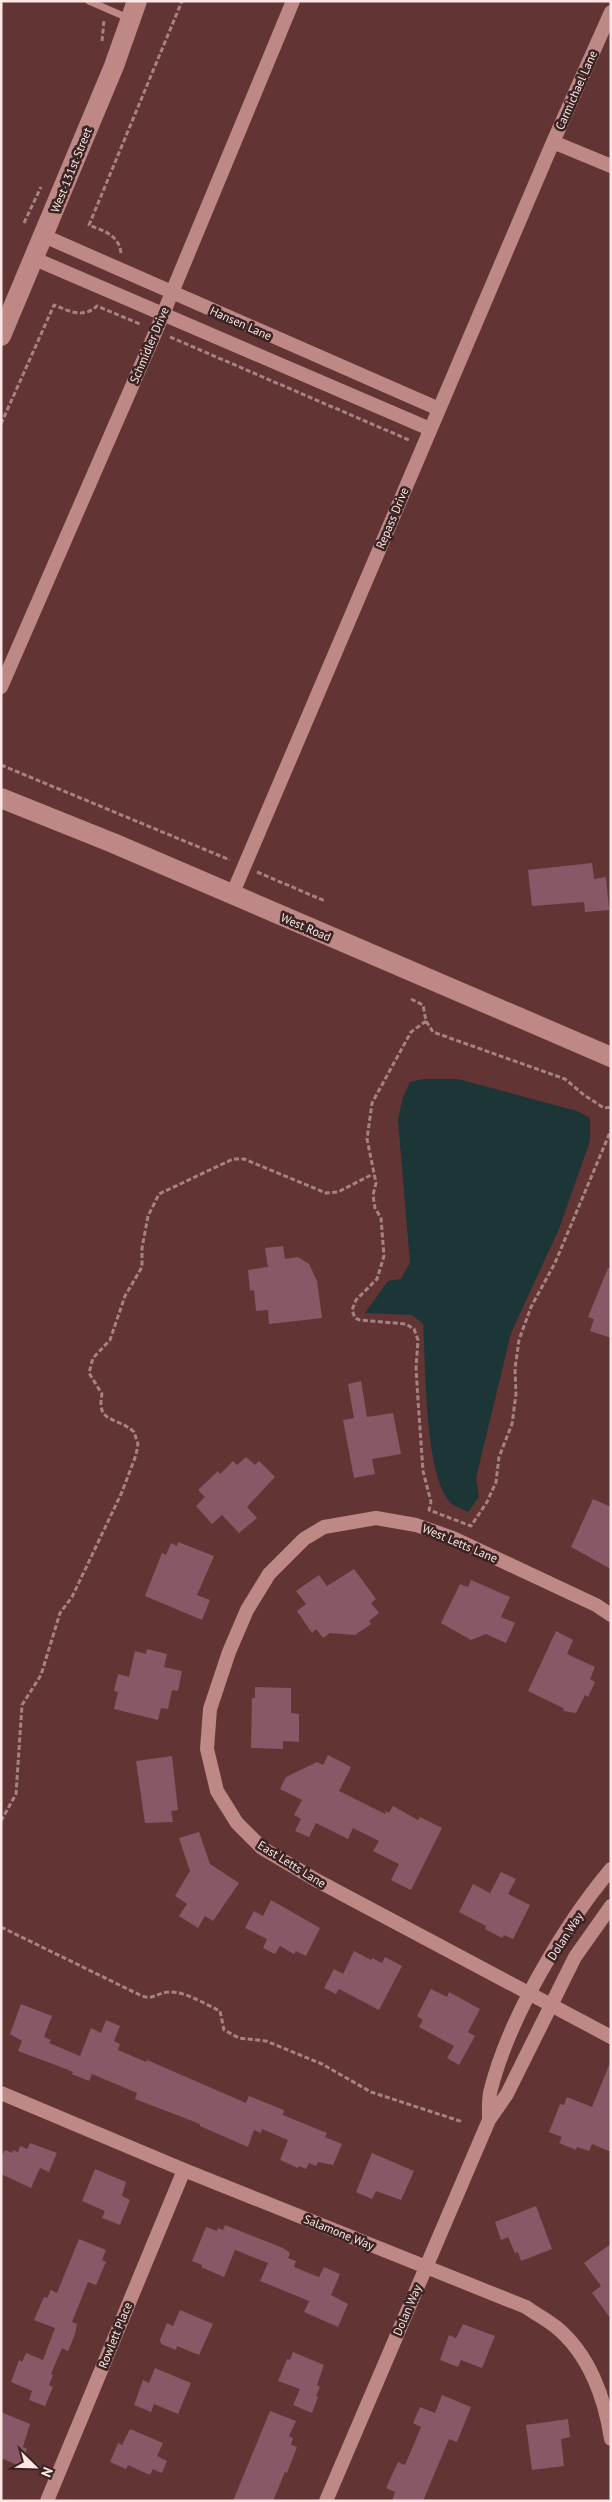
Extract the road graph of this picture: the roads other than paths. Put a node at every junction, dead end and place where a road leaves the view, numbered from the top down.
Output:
1 (88, 1) edge
2 (293, 1) edge
3 (134, 10) edge
4 (611, 12) edge
5 (553, 142) junction
6 (611, 166) edge
7 (44, 236) junction
8 (34, 259) junction
9 (172, 292) junction
10 (162, 314) junction
11 (1, 336) edge
12 (439, 409) junction
13 (430, 429) junction
14 (1, 687) edge
15 (1, 798) edge
16 (232, 895) junction
17 (611, 1058) edge
18 (247, 1610) joint
19 (611, 1614) edge
20 (611, 1869) edge
21 (611, 1906) edge
22 (531, 1994) junction
23 (552, 2004) junction
24 (611, 2037) edge
25 (1, 2093) edge
26 (489, 2120) junction
27 (184, 2170) junction
28 (425, 2266) junction
29 (611, 2439) edge
30 (47, 2501) edge
31 (326, 2501) edge

1 - 3 lane
2 - 9 street, Schmidler Drive
3 - 7 street, West 131st Street
4 - 5 street, Carmichael Lane
5 - 6 street
5 - 12 street, Repass Drive
7 - 8 street, West 131st Street
7 - 9 street, Hansen Lane
8 - 10 street, Hansen Lane
8 - 11 street, West 131st Street
9 - 10 street, Schmidler Drive
9 - 12 street, Hansen Lane
10 - 13 street, Hansen Lane
10 - 14 street, Schmidler Drive
12 - 13 street, Repass Drive
13 - 16 street, Repass Drive
15 - 16 street, West Road
16 - 17 street, West Road
18 - 19 street, West Letts Lane
18 - 22 street, East Letts Lane
20 - 22 street, Dolan Way
21 - 23 street, Dolan Way
22 - 23 street, East Letts Lane
22 - 26 street, Dolan Way
23 - 24 street, East Letts Lane
23 - 26 street, Dolan Way
25 - 27 street, Salamone Way
26 - 28 street, Dolan Way
27 - 28 street, Salamone Way
27 - 30 street, Rowlett Place
28 - 29 street, Salamone Way
28 - 31 street, Dolan Way

